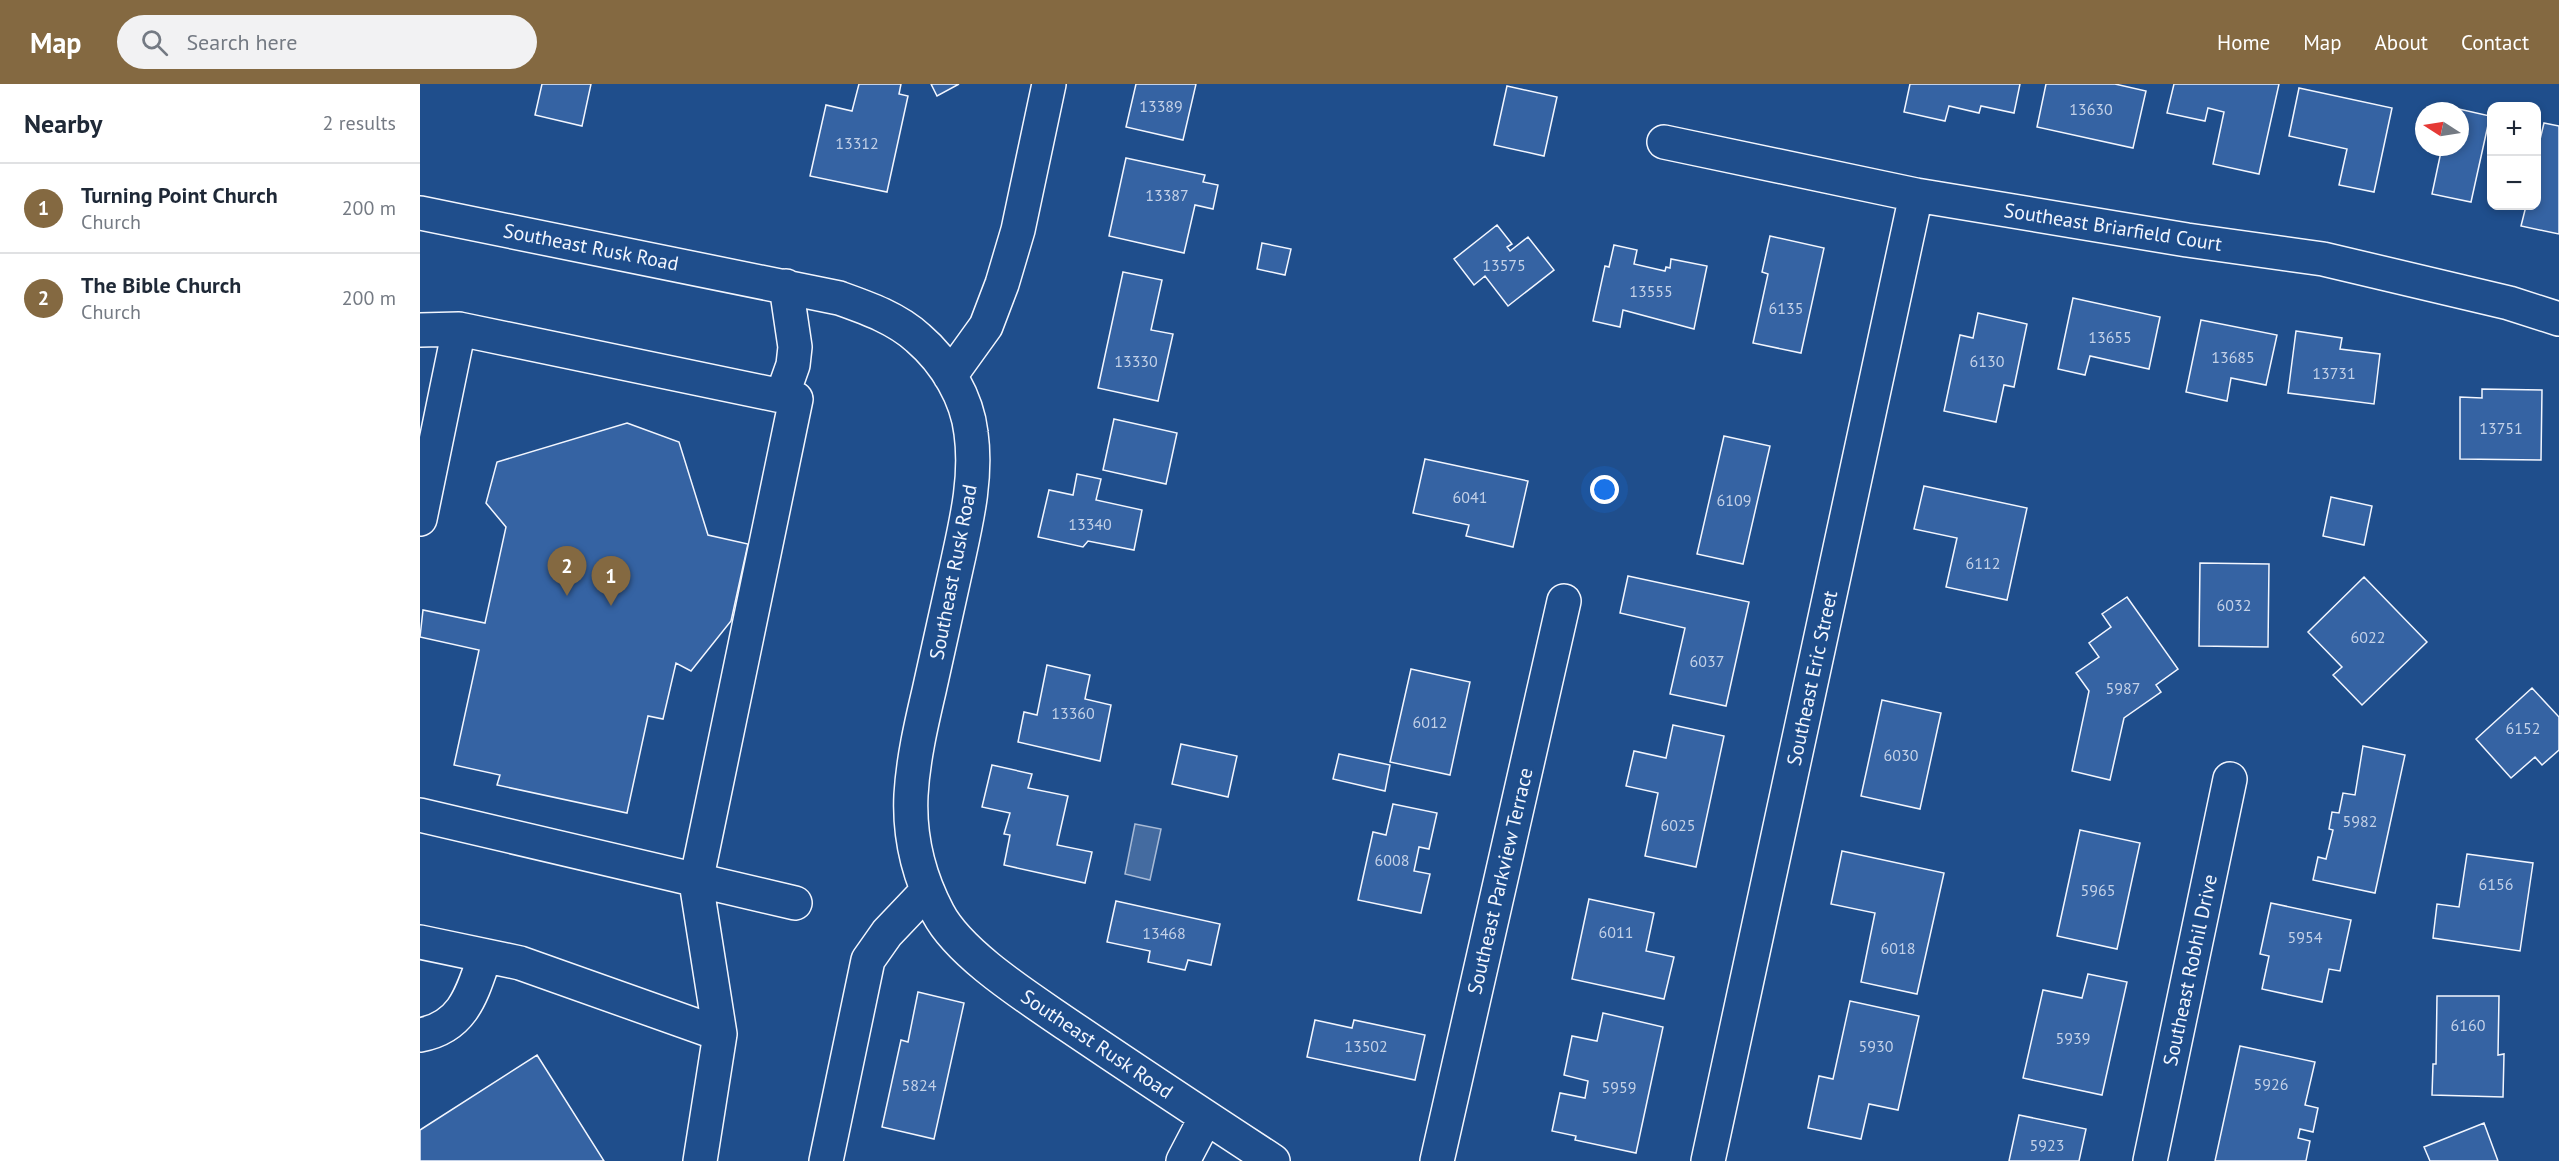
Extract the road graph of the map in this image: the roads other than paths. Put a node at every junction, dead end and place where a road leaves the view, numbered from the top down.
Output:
1 (1049, 84) edge
2 (1664, 142) dead end
3 (1916, 195) junction
4 (420, 213) edge
5 (786, 286) junction
6 (2559, 319) edge
7 (459, 329) junction
8 (420, 330) edge
9 (950, 376) junction
10 (782, 396) junction
11 (420, 519) edge
12 (1564, 601) dead end
13 (2230, 779) dead end
14 (420, 815) edge
15 (696, 882) junction
16 (927, 891) junction
17 (795, 903) dead end
18 (420, 942) edge
19 (485, 956) junction
20 (720, 1034) junction
21 (420, 1035) edge
22 (1206, 1117) junction
23 (700, 1161) edge
24 (826, 1161) edge
25 (1183, 1161) edge
26 (1273, 1161) edge
27 (1437, 1161) edge
28 (1708, 1161) edge
29 (2150, 1161) edge

1 - 9 street
2 - 3 street, Southeast Briarfield Court
3 - 6 street, Southeast Briarfield Court
3 - 28 street, Southeast Eric Street
4 - 5 street, Southeast Rusk Road
5 - 9 street, Southeast Rusk Road
5 - 10 street
7 - 8 street
7 - 10 street
7 - 11 street
9 - 16 street, Southeast Rusk Road
10 - 15 street
12 - 27 street, Southeast Parkview Terrace
13 - 29 street, Southeast Robhil Drive
14 - 15 street
15 - 17 street
15 - 20 street
16 - 22 street, Southeast Rusk Road
16 - 24 street
18 - 19 street
19 - 20 street
19 - 21 street
20 - 23 street
22 - 25 street
22 - 26 street, Southeast Rusk Road

